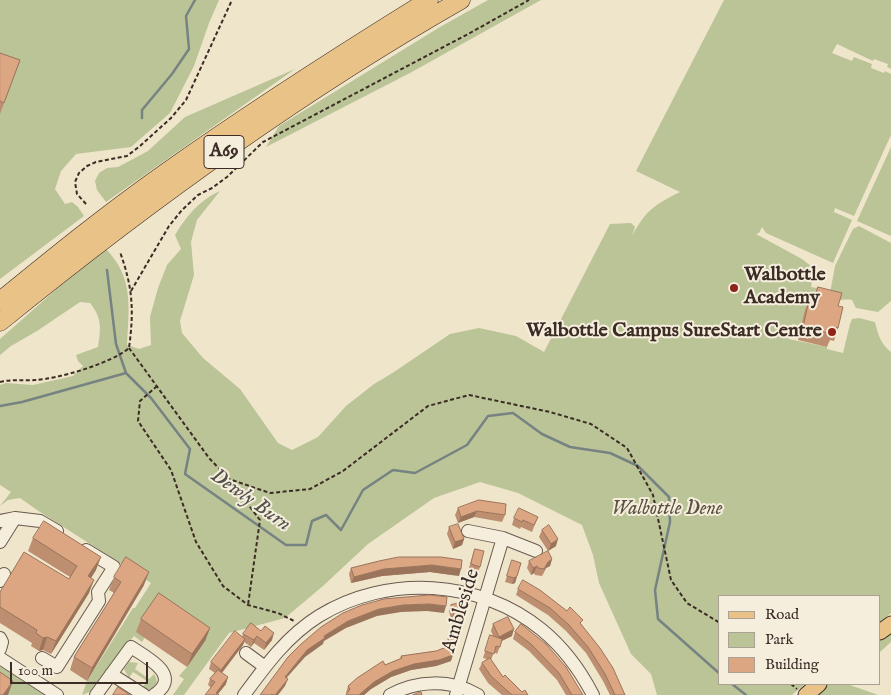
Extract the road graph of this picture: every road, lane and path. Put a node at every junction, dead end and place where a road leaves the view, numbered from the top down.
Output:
1 (232, 0) edge
2 (429, 0) edge
3 (461, 0) edge
4 (529, 0) edge
5 (86, 204) dead end
6 (83, 234) junction
7 (120, 252) dead end
8 (83, 255) junction
9 (0, 289) edge
10 (131, 291) junction
11 (0, 301) edge
12 (0, 322) edge
13 (0, 332) edge
14 (129, 348) junction
15 (0, 382) edge
16 (157, 386) junction
17 (229, 480) junction
18 (15, 518) junction
19 (0, 521) edge
20 (468, 531) dead end
21 (503, 538) junction
22 (0, 542) edge
23 (536, 551) dead end
24 (485, 599) junction
25 (248, 605) junction
26 (290, 619) dead end
27 (718, 622) edge
28 (0, 638) edge
29 (0, 649) edge
30 (246, 653) dead end
31 (0, 658) edge
32 (42, 658) dead end
33 (264, 667) junction
34 (111, 674) junction
35 (818, 685) edge
36 (457, 691) edge
37 (57, 695) edge
38 (96, 695) edge
39 (144, 695) edge
40 (154, 695) edge
41 (244, 695) edge
42 (390, 695) edge
43 (478, 695) edge
44 (593, 695) edge
45 (806, 695) edge

1 - 5 path
2 - 6 highway, A69
3 - 8 highway, A69
4 - 10 path
6 - 9 highway, A69
6 - 11 highway, A69
7 - 10 path
8 - 12 highway, A69
8 - 13 highway, A69
10 - 14 path
14 - 15 path
14 - 16 path
16 - 17 path
16 - 25 path
17 - 25 path
17 - 27 path
18 - 19 street
18 - 22 street
18 - 32 street
20 - 21 street
21 - 23 street
21 - 24 street, Ambleside
24 - 33 street
24 - 36 street, Ambleside
24 - 44 street
25 - 26 path
28 - 29 street
30 - 33 street
31 - 37 street
33 - 41 street
34 - 38 street
34 - 39 street
34 - 40 street
35 - 45 main road
36 - 42 street
36 - 43 street

